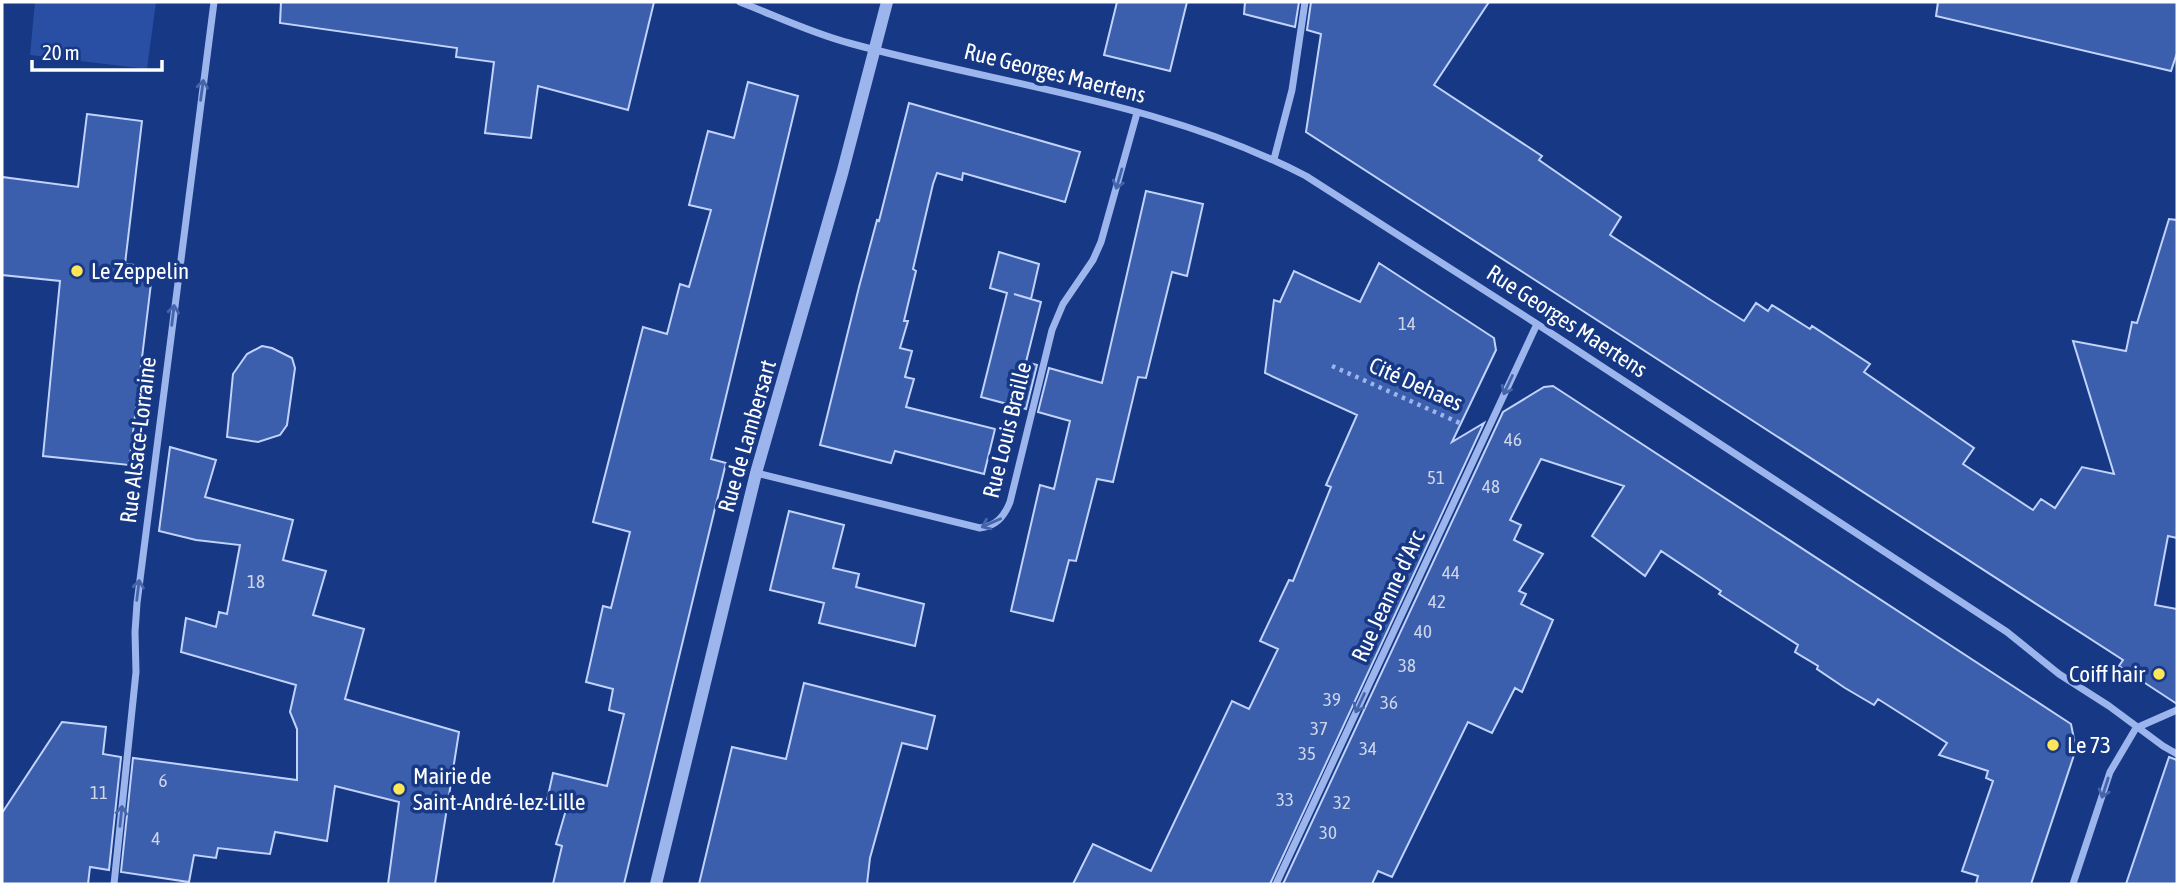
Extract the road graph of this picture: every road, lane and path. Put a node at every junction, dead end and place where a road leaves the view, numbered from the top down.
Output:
1 (214, 2) edge
2 (740, 2) edge
3 (887, 2) edge
4 (1305, 2) edge
5 (874, 49) junction
6 (1137, 113) junction
7 (1274, 159) junction
8 (1537, 324) junction
9 (1332, 366) dead end
10 (1485, 434) junction
11 (756, 473) junction
12 (2177, 710) edge
13 (2136, 728) junction
14 (2177, 754) edge
15 (114, 884) edge
16 (656, 884) edge
17 (1276, 884) edge
18 (2073, 884) edge

15 -> 1 street, Rue Alsace-Lorraine
2 - 5 street, Rue Georges Maertens
3 - 5 street, Rue de Lambersart
4 - 7 street
5 - 6 street, Rue Georges Maertens
5 - 11 street, Rue de Lambersart
6 - 7 street, Rue Georges Maertens
6 -> 11 street, Rue Louis Braille
7 - 8 street, Rue Georges Maertens
8 -> 10 street, Rue Jeanne d'Arc
8 - 13 street, Rue Georges Maertens
9 - 10 path, Cité Dehaes
10 -> 17 street, Rue Jeanne d'Arc
11 - 16 street, Rue de Lambersart
12 - 13 street
13 - 14 street, Rue Georges Maertens
13 -> 18 street

